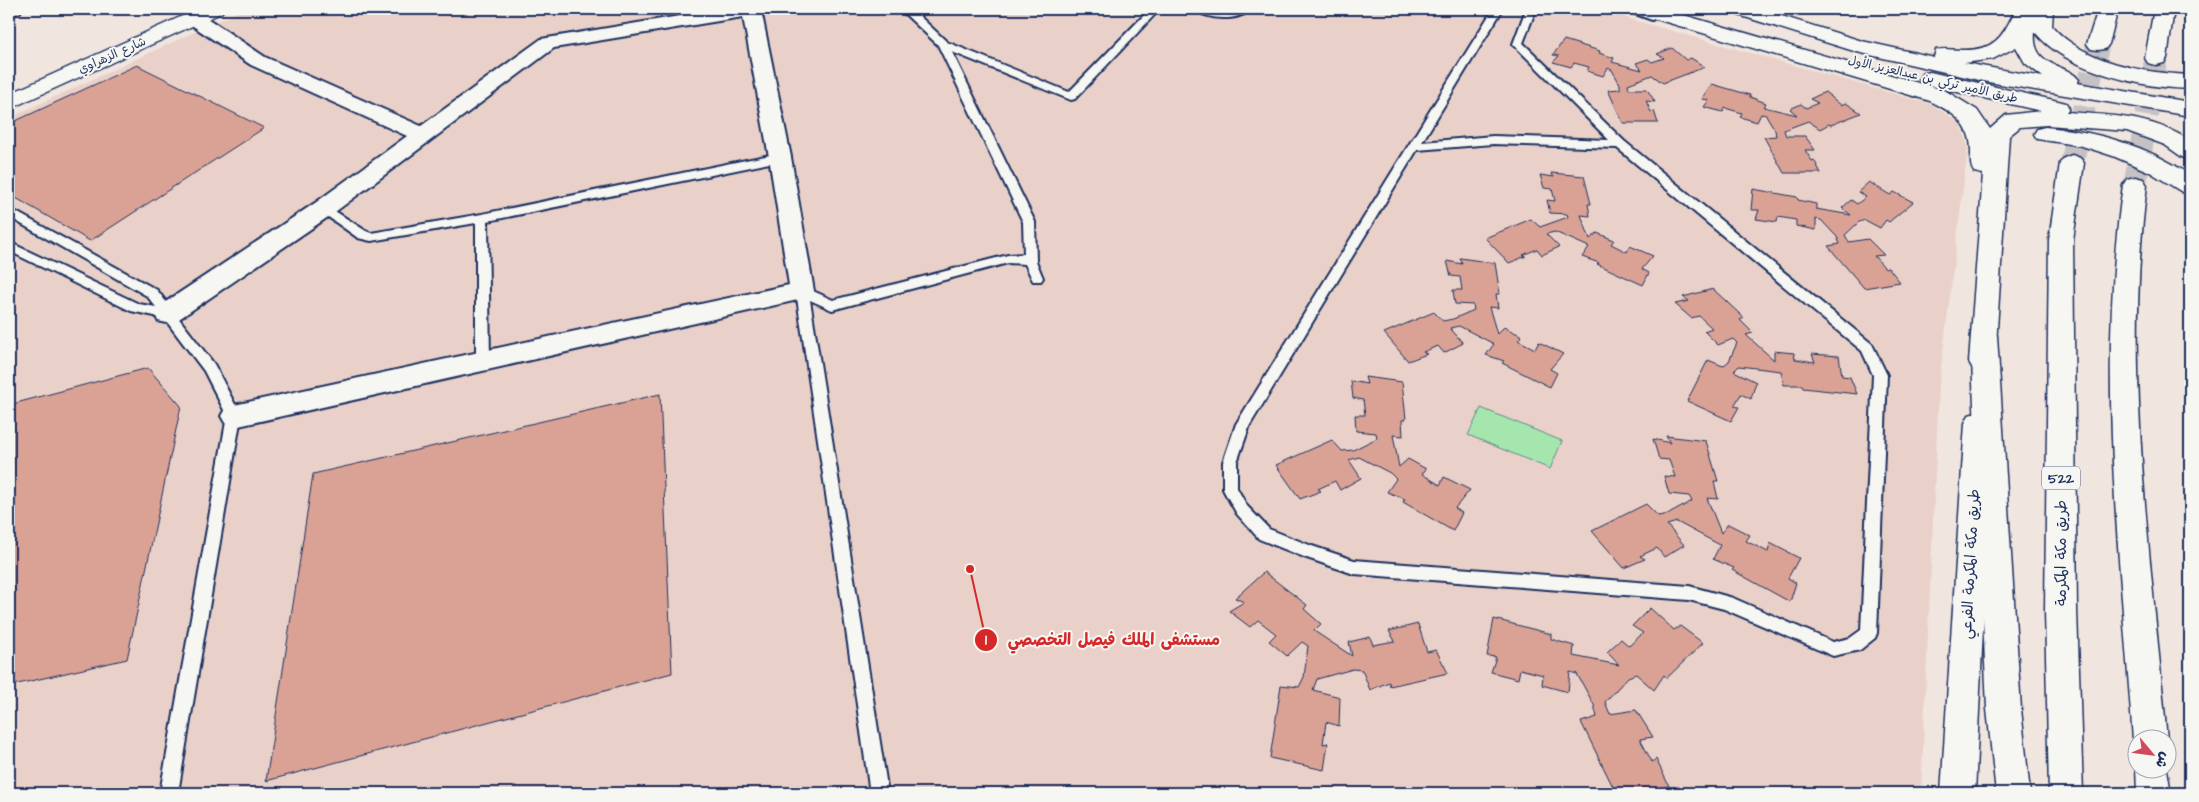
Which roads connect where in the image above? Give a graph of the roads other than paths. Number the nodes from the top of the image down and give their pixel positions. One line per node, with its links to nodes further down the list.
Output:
1 (171, 9): 25 (main road)
2 (214, 9): 20 (main road, شارع الزهراوي)
3 (751, 9): 33 (street); 37 (street)
4 (901, 9): 22 (lane)
5 (1155, 9): 22 (lane)
6 (1200, 9): 7 (lane)
7 (1245, 9)
8 (1498, 9): 35 (lane)
9 (1531, 9): 34 (lane)
10 (1627, 9): 21 (lane)
11 (1643, 9): 21 (main road)
12 (1680, 9): 31 (main road, طريق الأمير تركي بن عبدالعزيز الأول)
13 (1739, 9): 27 (main road, طريق الأمير تركي بن عبدالعزيز الأول)
14 (1766, 9): 15 (main road)
15 (2026, 9)
16 (2032, 9): 27 (main road)
17 (2043, 9): 26 (main road)
18 (2108, 9): 23 (main road)
19 (2164, 9): 24 (main road)
20 (194, 18): 29 (main road, شارع الزهراوي); 33 (street)
21 (1712, 31): 49 (main road)
22 (943, 44): 45 (lane)
23 (2098, 44)
24 (2156, 58)
25 (9, 82)
26 (2190, 82)
27 (2137, 100): 28 (main road); 30 (main road, طريق الأمير تركي بن عبدالعزيز الأول)
28 (2190, 101)
29 (9, 102)
30 (2190, 109)
31 (2130, 124): 32 (main road, طريق الأمير تركي بن عبدالعزيز الأول); 36 (main road); 49 (main road)
32 (2190, 132)
33 (424, 135): 41 (street)
34 (1620, 144): 35 (lane); 35 (lane)
35 (1412, 147)
36 (2190, 152)
37 (780, 158): 43 (lane); 47 (street)
38 (2072, 163): 58 (main road, طريق مكة المكرمة / 522)
39 (2135, 185): 52 (main road)
40 (2190, 186): 49 (main road)
41 (323, 209): 43 (lane); 48 (street)
42 (9, 212): 48 (lane)
43 (482, 218): 50 (lane)
44 (9, 246): 48 (lane)
45 (1030, 262): 46 (lane); 47 (lane)
46 (1037, 278)
47 (802, 291): 50 (street); 55 (lane)
48 (168, 314): 51 (lane)
49 (1984, 336): 56 (main road, طريق مكة المكرمة الفرعي); 57 (main road)
50 (483, 361): 51 (street)
51 (234, 416): 54 (lane)
52 (2149, 730)
53 (2153, 780): 59 (main road)
54 (169, 793)
55 (879, 793)
56 (1958, 793)
57 (2013, 793)
58 (2066, 793)
59 (2154, 793)

